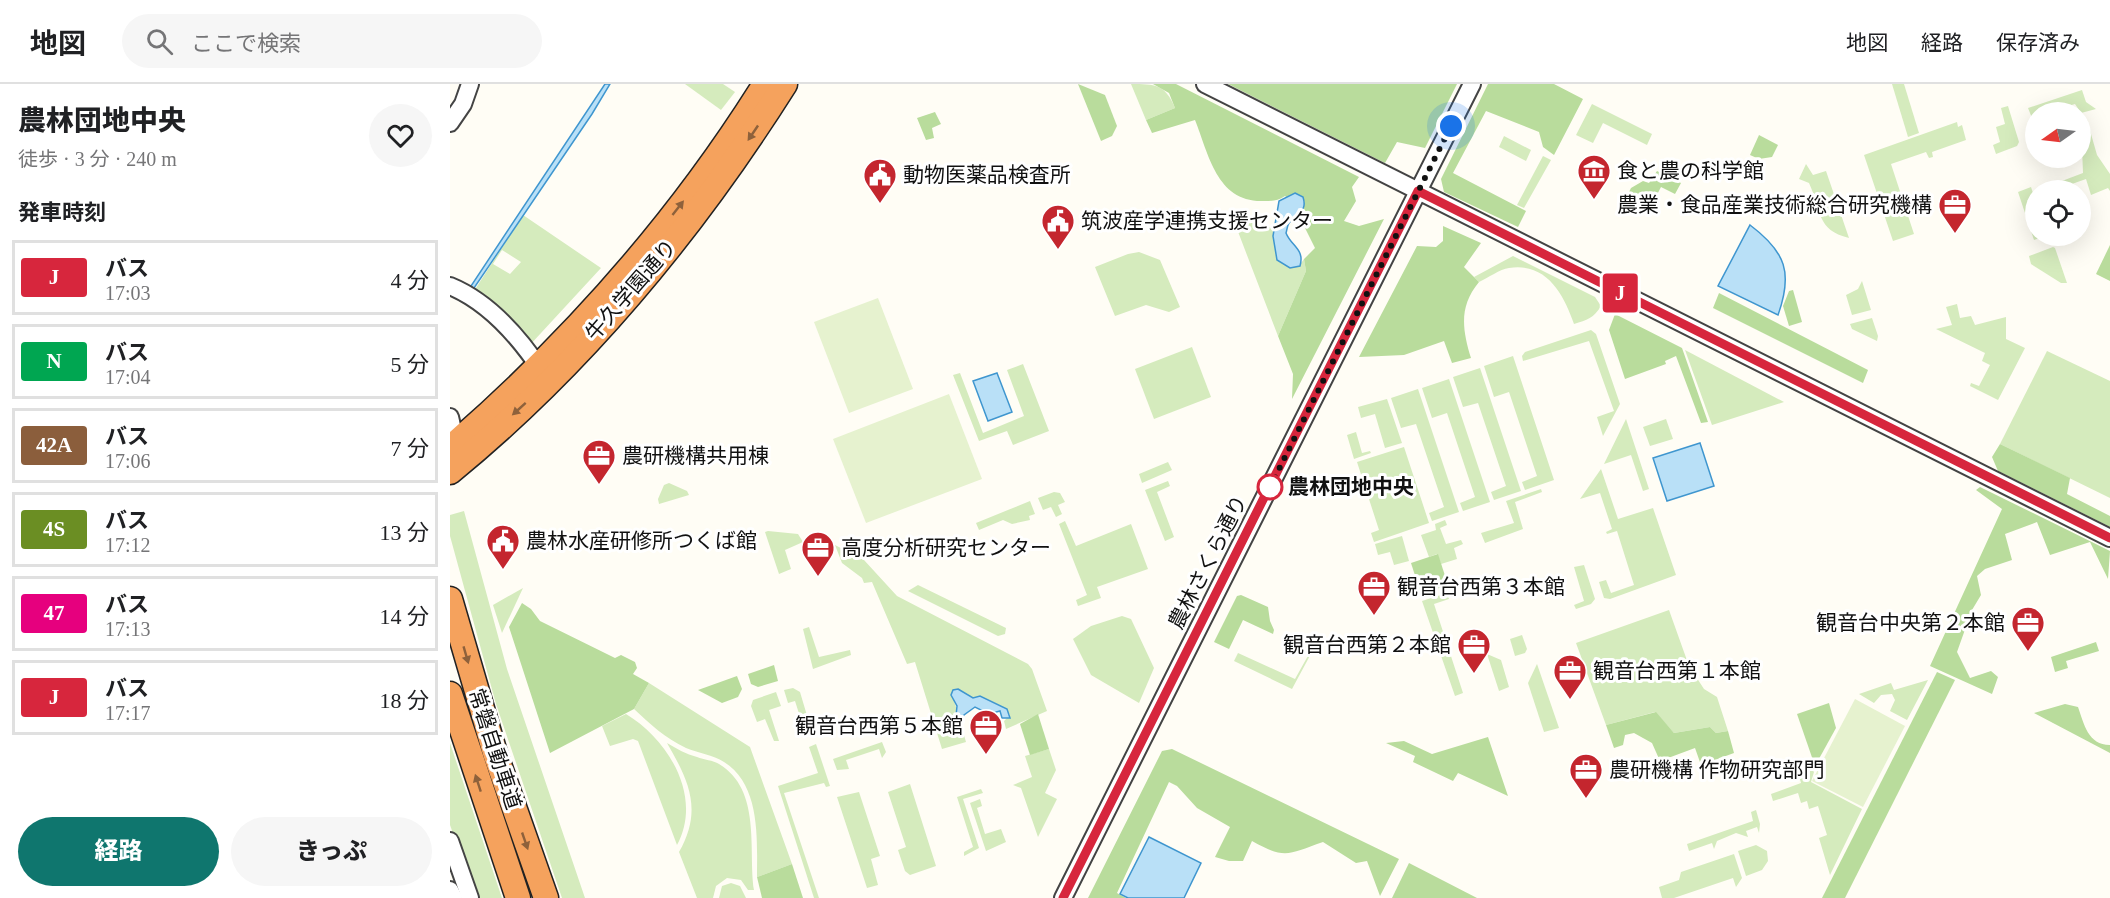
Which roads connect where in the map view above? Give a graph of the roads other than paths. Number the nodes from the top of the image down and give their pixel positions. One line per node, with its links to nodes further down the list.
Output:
1 (470, 84): 6 (street)
2 (765, 84): 9 (highway, 牛久学園通り, one-way to 2)
3 (785, 84): 9 (highway, 牛久学園通り, one-way to 9)
4 (1205, 84): 7 (street)
5 (1472, 84): 7 (street, 農林さくら通り)
6 (450, 123)
7 (1418, 191): 13 (street); 22 (street, 農林さくら通り)
8 (450, 286): 9 (street)
9 (544, 374): 11 (highway, 牛久学園通り); 12 (highway, 牛久学園通り, one-way to 12)
10 (450, 417): 11 (street)
11 (453, 446)
12 (450, 472)
13 (2110, 538)
14 (450, 599): 21 (highway, 常磐自動車道, one-way to 21)
15 (450, 694): 20 (highway, 常磐自動車道, one-way to 15)
16 (450, 841): 19 (street)
17 (450, 890): 18 (street)
18 (454, 898)
19 (470, 898)
20 (518, 898)
21 (546, 898)
22 (1063, 898)

